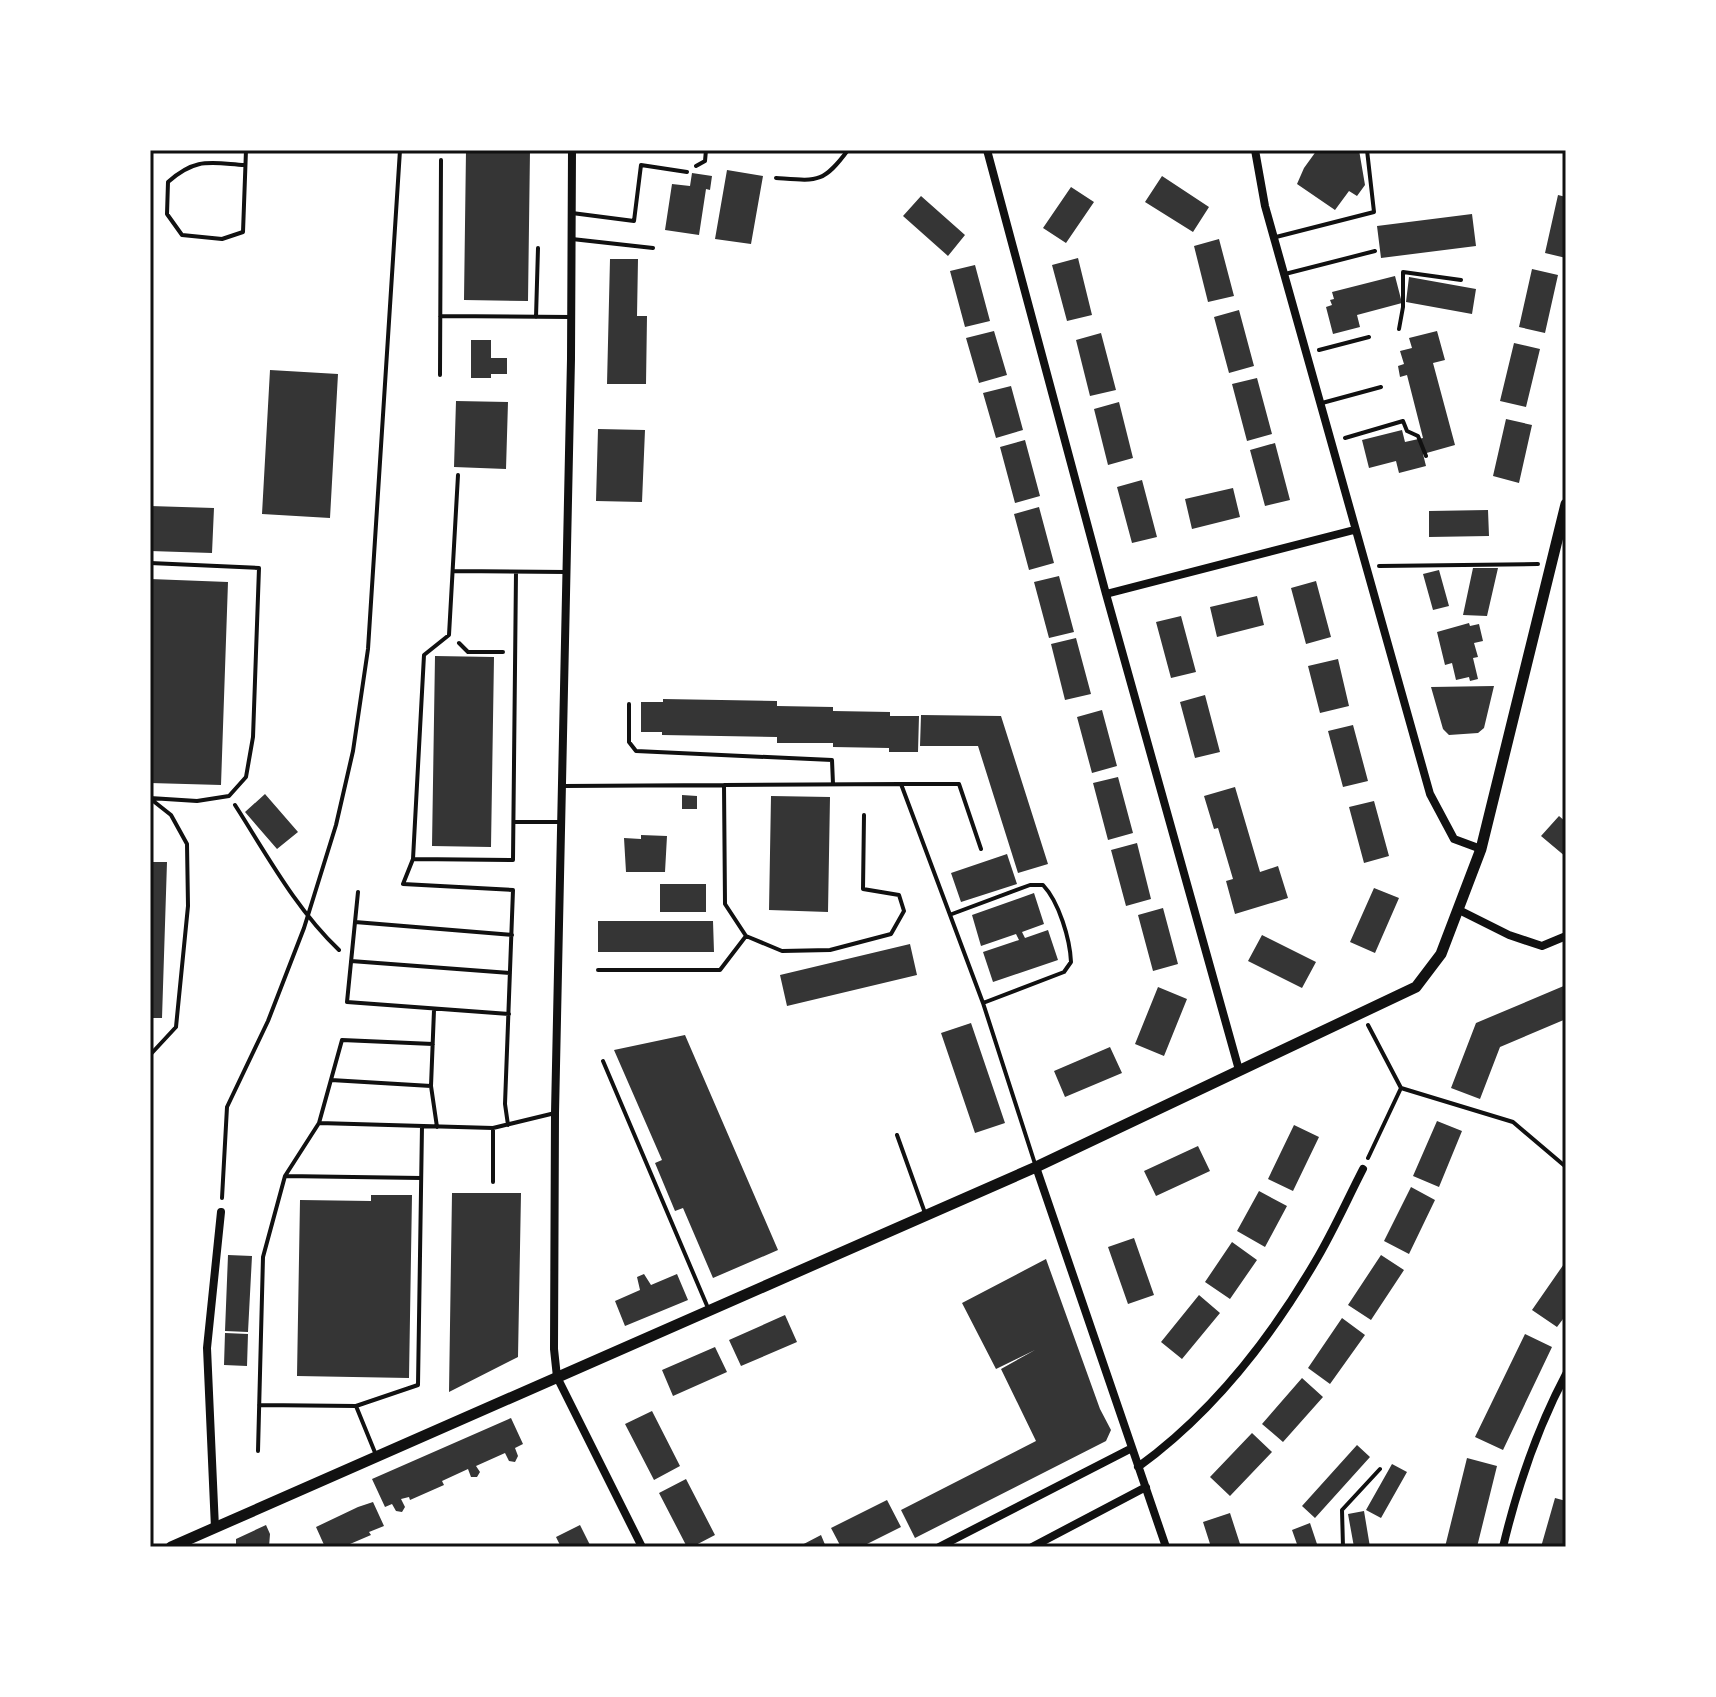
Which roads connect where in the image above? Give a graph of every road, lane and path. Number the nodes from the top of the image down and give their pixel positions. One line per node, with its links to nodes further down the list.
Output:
1 (246, 150): 10 (lane)
2 (400, 150): 91 (path)
3 (572, 150): 13 (street)
4 (706, 150): 11 (path)
5 (848, 150): 12 (lane)
6 (987, 150): 41 (street)
7 (1255, 150): 14 (street)
8 (1367, 150): 14 (lane)
9 (441, 160): 21 (lane)
10 (245, 165): 10 (lane)
11 (687, 172): 13 (lane)
12 (776, 178)
13 (572, 213): 15 (street)
14 (1274, 237): 19 (street)
15 (572, 239): 17 (lane); 23 (street)
16 (538, 248): 22 (lane)
17 (653, 248)
18 (1375, 251): 19 (lane)
19 (1284, 275): 26 (street)
20 (1461, 280): 24 (path)
21 (440, 316): 22 (lane); 27 (lane)
22 (536, 317): 23 (lane)
23 (571, 317): 40 (street)
24 (1399, 329)
25 (1369, 337): 26 (path)
26 (1305, 353): 29 (street)
27 (440, 375)
28 (1381, 387): 29 (lane)
29 (1320, 404): 30 (street)
30 (1330, 443): 31 (path); 34 (street)
31 (1426, 456)
32 (458, 475): 38 (lane)
33 (1566, 504): 36 (street)
34 (1354, 530): 37 (street); 41 (street)
35 (150, 563): 49 (lane)
36 (1551, 563): 37 (path); 55 (street)
37 (1364, 566): 55 (street)
38 (453, 571): 39 (lane); 42 (lane)
39 (516, 572): 40 (lane); 43 (lane)
40 (566, 572): 48 (street)
41 (1106, 594): 74 (street)
42 (449, 635): 43 (path); 56 (lane)
43 (517, 652): 52 (lane)
44 (629, 704): 45 (lane)
45 (833, 784): 46 (lane); 47 (lane)
46 (901, 784): 54 (lane); 59 (lane)
47 (724, 785): 48 (lane); 62 (lane)
48 (561, 786): 53 (street)
49 (229, 796): 50 (lane); 64 (path)
50 (150, 798): 72 (lane)
51 (864, 815): 62 (lane)
52 (514, 822): 53 (lane); 56 (lane)
53 (561, 822): 78 (street)
54 (981, 849)
55 (1481, 849): 58 (street)
56 (413, 859): 61 (lane)
57 (358, 892): 60 (lane)
58 (1459, 910): 63 (street); 70 (street)
59 (952, 914): 67 (lane); 67 (lane)
60 (355, 922): 61 (lane); 64 (lane)
61 (512, 935): 66 (lane)
62 (746, 936): 65 (lane)
63 (1566, 936)
64 (351, 961): 66 (lane); 68 (lane)
65 (598, 970)
66 (510, 973): 69 (lane)
67 (983, 1003): 85 (lane)
68 (434, 1009): 69 (lane); 71 (lane)
69 (509, 1014): 80 (lane)
70 (1362, 1014): 74 (street); 77 (path)
71 (433, 1044): 75 (lane); 76 (lane)
72 (150, 1055)
73 (603, 1061): 93 (lane)
74 (1239, 1070): 85 (street)
75 (331, 1080): 76 (lane); 79 (lane)
76 (431, 1086): 82 (lane)
77 (1401, 1088): 86 (path); 87 (path)
78 (555, 1113): 80 (lane); 95 (street)
79 (319, 1123): 81 (lane); 88 (lane)
80 (508, 1125): 83 (lane)
81 (422, 1126): 82 (lane); 89 (lane)
82 (437, 1127): 83 (lane)
83 (493, 1128): 90 (lane)
84 (897, 1135): 92 (lane)
85 (1036, 1167): 92 (street); 98 (street)
86 (1566, 1167)
87 (1363, 1169): 101 (street)
88 (285, 1176): 89 (lane); 96 (lane)
89 (421, 1178): 97 (lane)
90 (493, 1182)
91 (221, 1212): 104 (street)
92 (926, 1215): 93 (street)
93 (709, 1310): 95 (street)
94 (1566, 1374): 112 (street)
95 (557, 1377): 100 (street); 107 (street)
96 (259, 1405): 97 (lane); 99 (lane)
97 (356, 1406): 100 (lane)
98 (1132, 1448): 101 (street); 108 (street)
99 (258, 1451)
100 (377, 1458): 104 (street)
101 (1138, 1467): 103 (street)
102 (1380, 1469): 111 (lane)
103 (1146, 1487): 109 (street); 110 (street)
104 (215, 1528): 105 (street)
105 (190, 1543): 106 (street)
106 (171, 1547)
107 (642, 1547)
108 (939, 1547)
109 (1032, 1547)
110 (1166, 1547)
111 (1343, 1547)
112 (1503, 1547)

